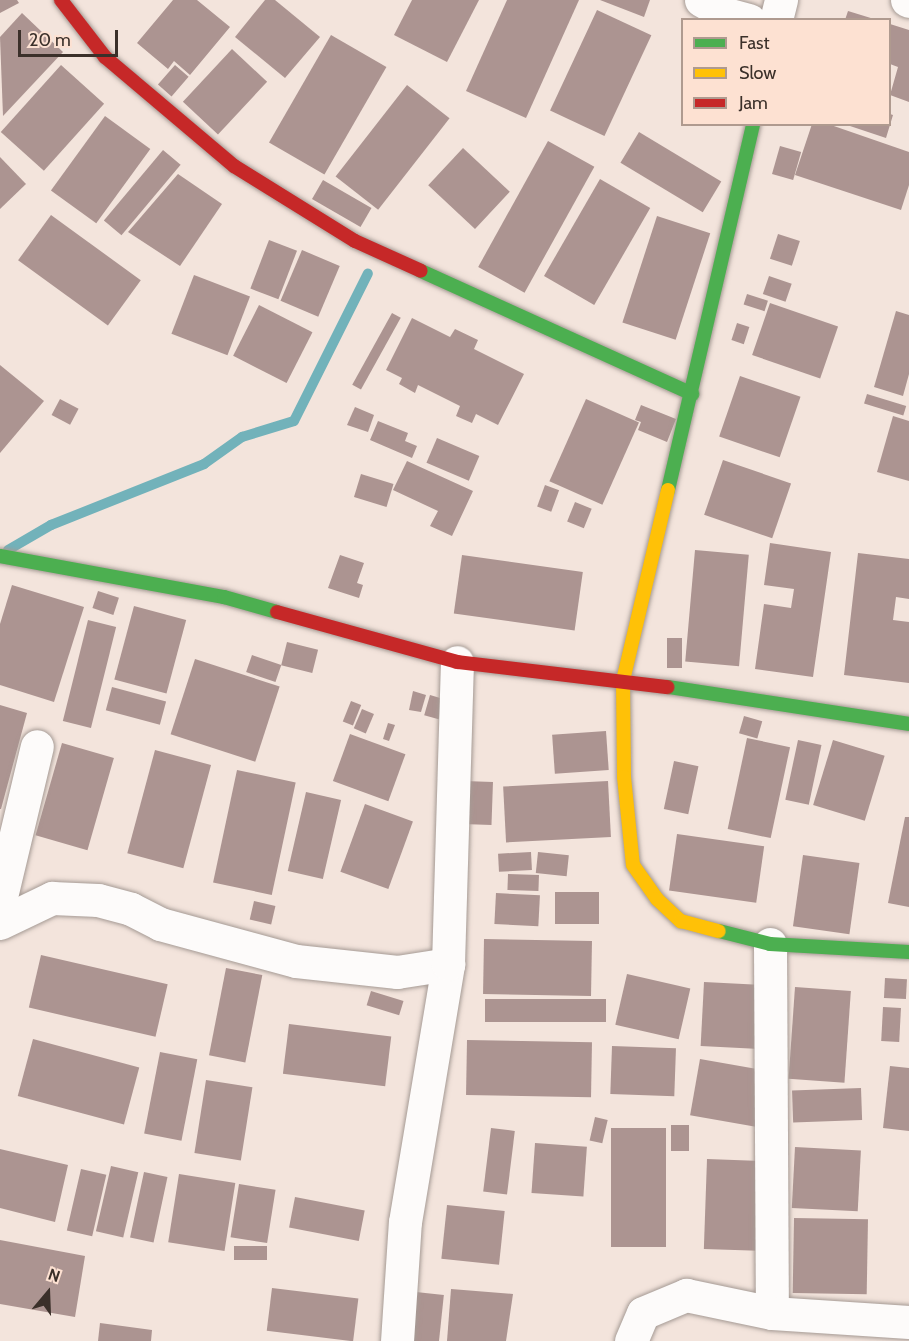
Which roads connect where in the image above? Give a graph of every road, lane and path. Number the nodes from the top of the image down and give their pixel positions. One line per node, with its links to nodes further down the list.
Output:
1 (61, 0): 7 (street)
2 (701, 0): 4 (street)
3 (781, 0): 5 (street)
4 (741, 18)
5 (776, 18)
6 (753, 126): 7 (street)
7 (692, 394): 10 (street)
8 (0, 556): 9 (street)
9 (458, 662): 10 (street); 17 (street)
10 (622, 680): 11 (street); 15 (street)
11 (909, 724)
12 (37, 746): 13 (street)
13 (0, 901)
14 (0, 923): 17 (street)
15 (770, 944): 16 (street); 18 (street)
16 (909, 952)
17 (448, 964): 20 (street)
18 (772, 1313): 19 (street); 21 (street)
19 (909, 1322)
20 (398, 1341)
21 (631, 1341)

